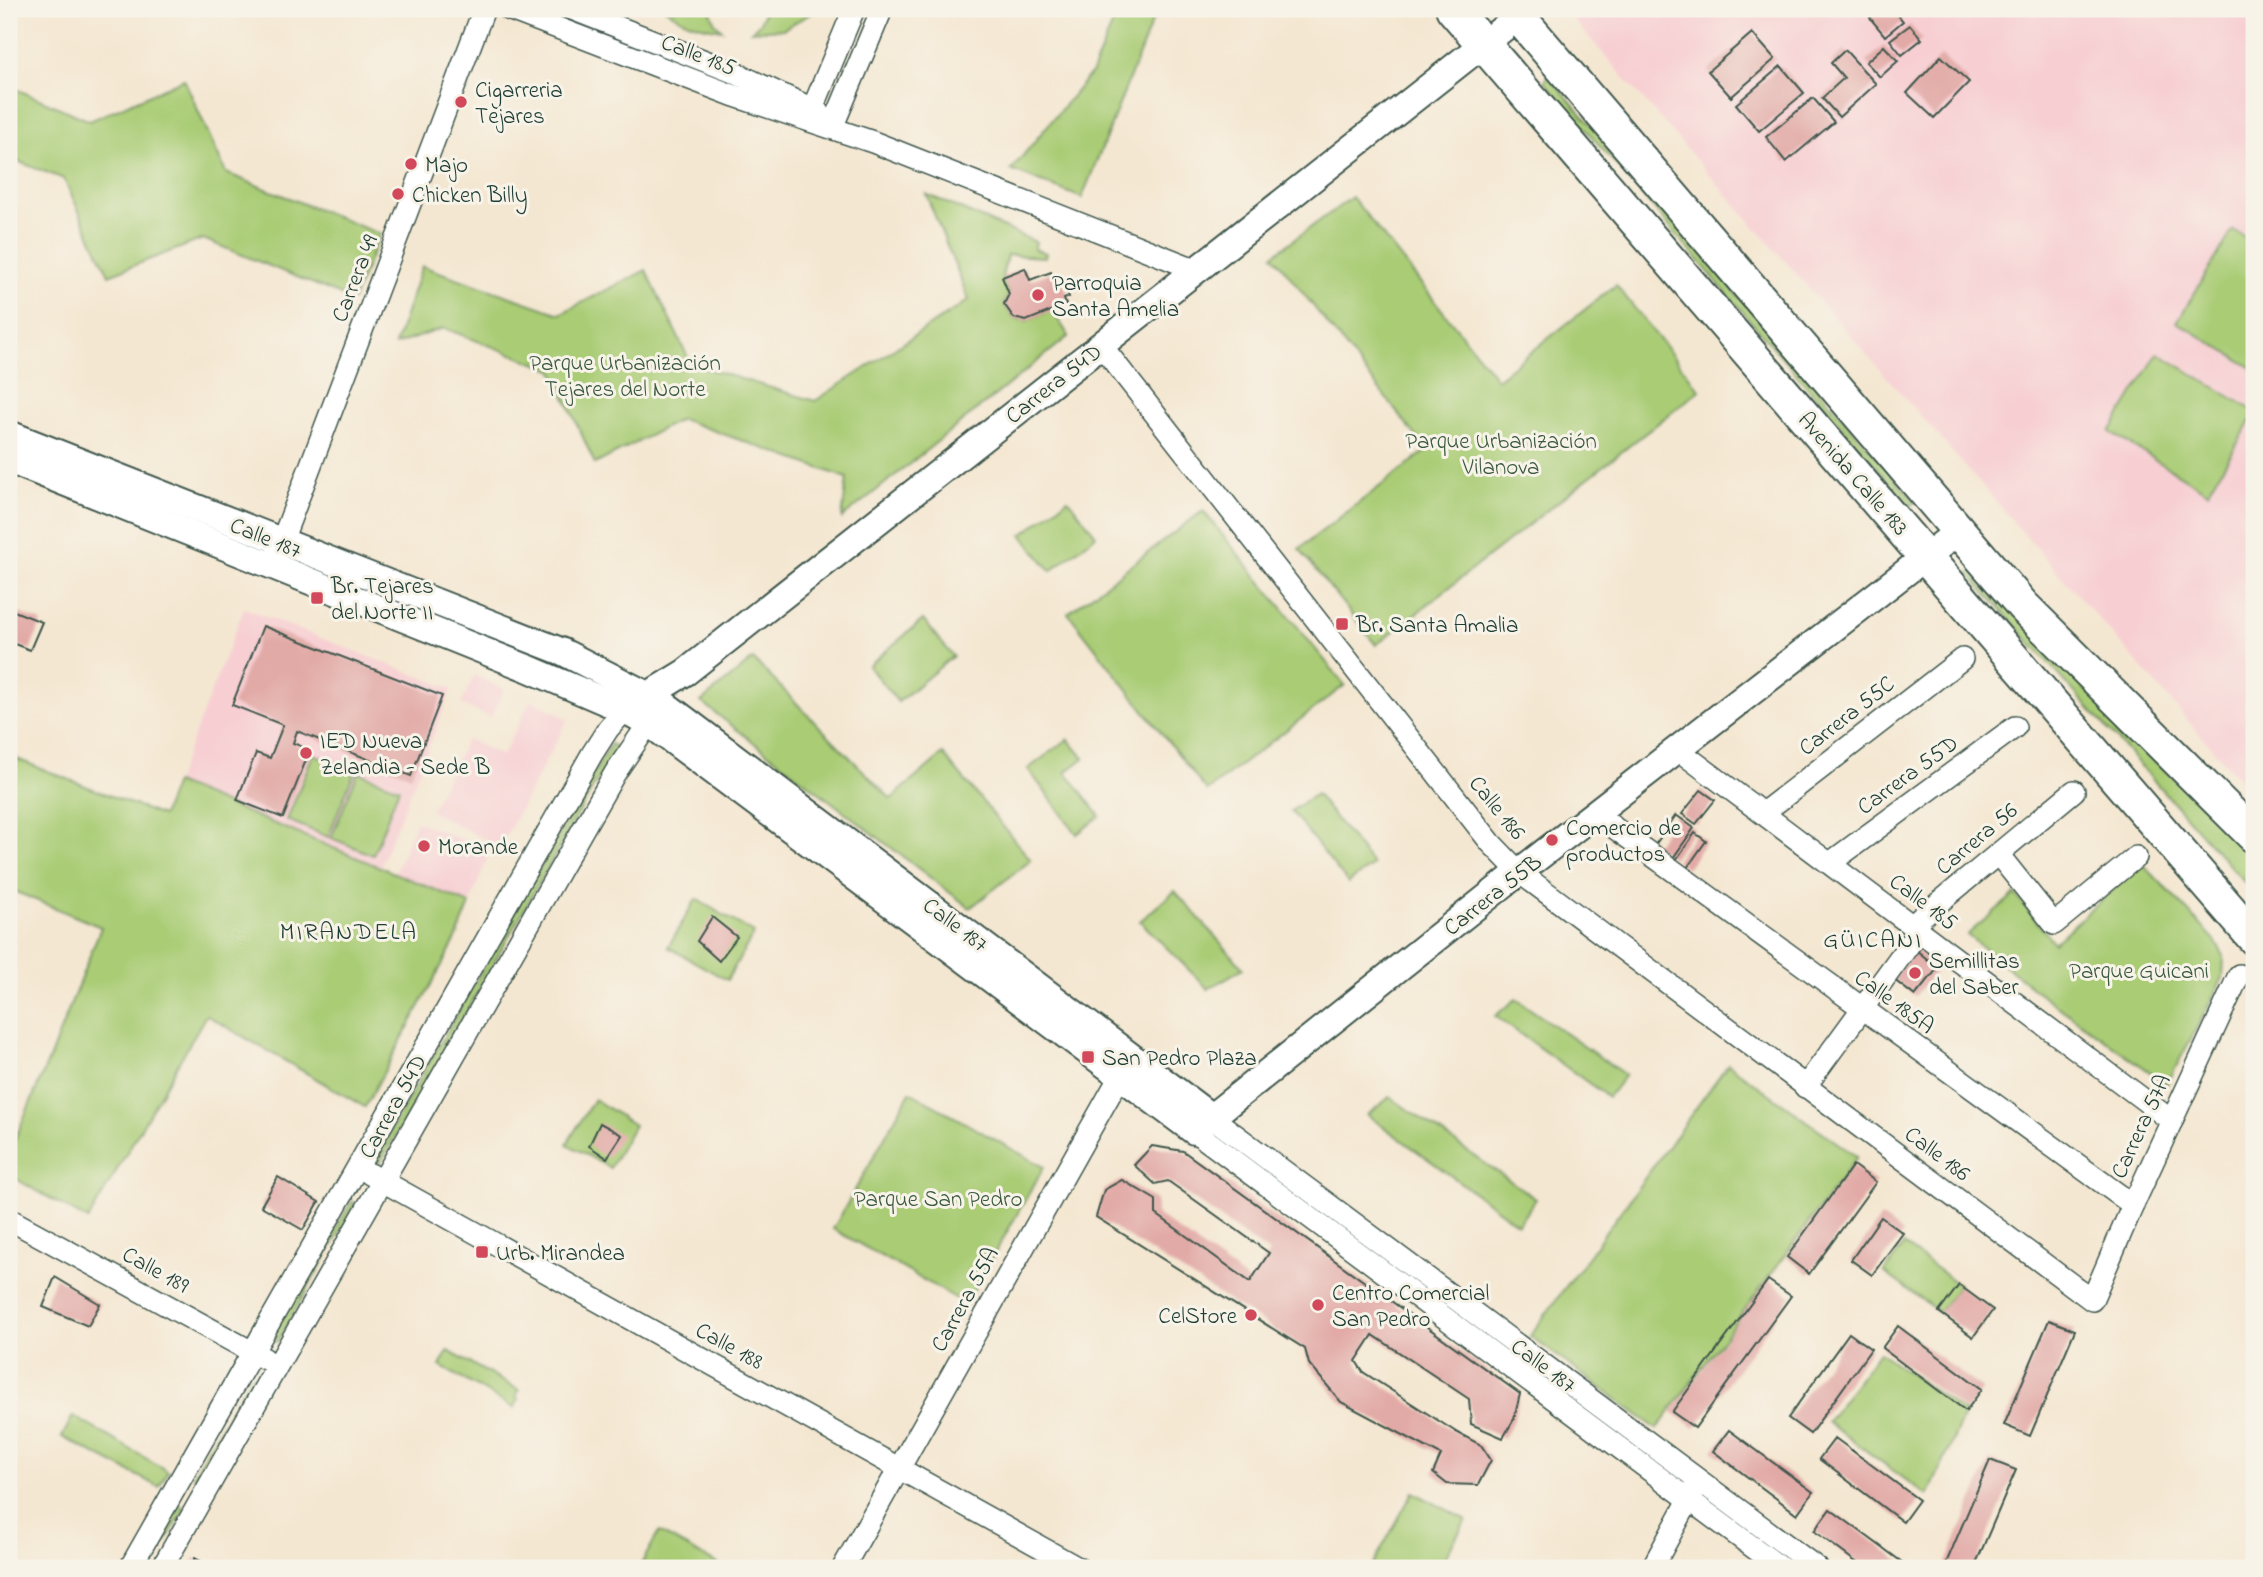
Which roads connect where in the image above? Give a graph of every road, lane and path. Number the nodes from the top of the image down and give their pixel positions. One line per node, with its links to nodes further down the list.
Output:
1 (484, 9): 15 (street, Carrera 49)
2 (508, 9): 9 (street, Calle 185)
3 (572, 9): 9 (street, Calle 185)
4 (854, 9): 9 (street)
5 (882, 9): 10 (street)
6 (1453, 9): 8 (main road, Avenida Calle 183)
7 (1516, 12): 8 (street, Carrera 54D); 14 (main road, Avenida Calle 183)
8 (1484, 44): 11 (street, Carrera 54D); 16 (main road, Avenida Calle 183)
9 (810, 114): 10 (street, Calle 185)
10 (834, 125): 11 (street, Calle 185)
11 (1197, 270): 12 (street, Carrera 54D)
12 (1101, 345): 18 (street, Carrera 54D); 30 (street, Calle 186)
13 (11, 447): 15 (street, Calle 187)
14 (1959, 531): 16 (street, Carrera 55B); 26 (main road, Avenida Calle 183)
15 (277, 554): 18 (street, Calle 187); 19 (street, Calle 187)
16 (1926, 556): 21 (street, Carrera 55B); 25 (main road, Avenida Calle 183)
17 (1962, 659): 24 (street, Carrera 55C)
18 (653, 707): 19 (street, Calle 187); 36 (street, Calle 187); 41 (street, Carrera 54D)
19 (625, 710): 40 (street, Carrera 54D)
20 (2015, 727): 29 (street, Carrera 55D)
21 (1677, 749): 23 (street, Carrera 55B); 24 (street, Calle 185)
22 (2074, 791): 27 (street, Carrera 56)
23 (1594, 813): 30 (street, Carrera 55B); 35 (street, Calle 185A)
24 (1763, 813): 29 (street, Calle 185)
25 (2164, 833): 31 (main road); 33 (main road, Avenida Calle 183)
26 (2254, 835)
27 (1998, 854): 28 (street); 32 (street, Carrera 56)
28 (2136, 857)
29 (1830, 863): 32 (street, Calle 185)
30 (1518, 873): 37 (street, Calle 186); 39 (street, Carrera 55B)
31 (2254, 911)
32 (1915, 928): 35 (street, Carrera 56); 38 (street, Calle 185)
33 (2254, 938)
34 (2239, 975): 38 (street, Carrera 57A)
35 (1861, 1009): 37 (street, Carrera 56); 42 (street, Calle 185A)
36 (1126, 1066): 39 (street, Calle 187); 47 (street, Carrera 55A)
37 (1805, 1087): 44 (street, Calle 186)
38 (2172, 1121): 42 (street, Carrera 57A)
39 (1202, 1124): 48 (street, Calle 187); 50 (street, Calle 187)
40 (358, 1167): 41 (street, Calle 188); 45 (street, Carrera 54D)
41 (383, 1181): 46 (street, Carrera 54D); 47 (street, Calle 188)
42 (2133, 1205): 44 (street, Carrera 57A)
43 (9, 1219): 45 (street, Calle 189)
44 (2092, 1300)
45 (253, 1352): 46 (street, Calle 189); 49 (street, Carrera 54D)
46 (277, 1366): 51 (street, Carrera 54D)
47 (899, 1469): 54 (street, Carrera 55A); 55 (street, Calle 188)
48 (1700, 1481): 50 (street); 58 (street, Calle 187)
49 (176, 1488): 51 (street); 52 (street, Carrera 54D)
50 (1689, 1500): 56 (street); 57 (street, Calle 187)
51 (200, 1502): 53 (street, Carrera 54D)
52 (130, 1568)
53 (162, 1568)
54 (843, 1568)
55 (1077, 1568)
56 (1652, 1568)
57 (1781, 1568)
58 (1817, 1568)

